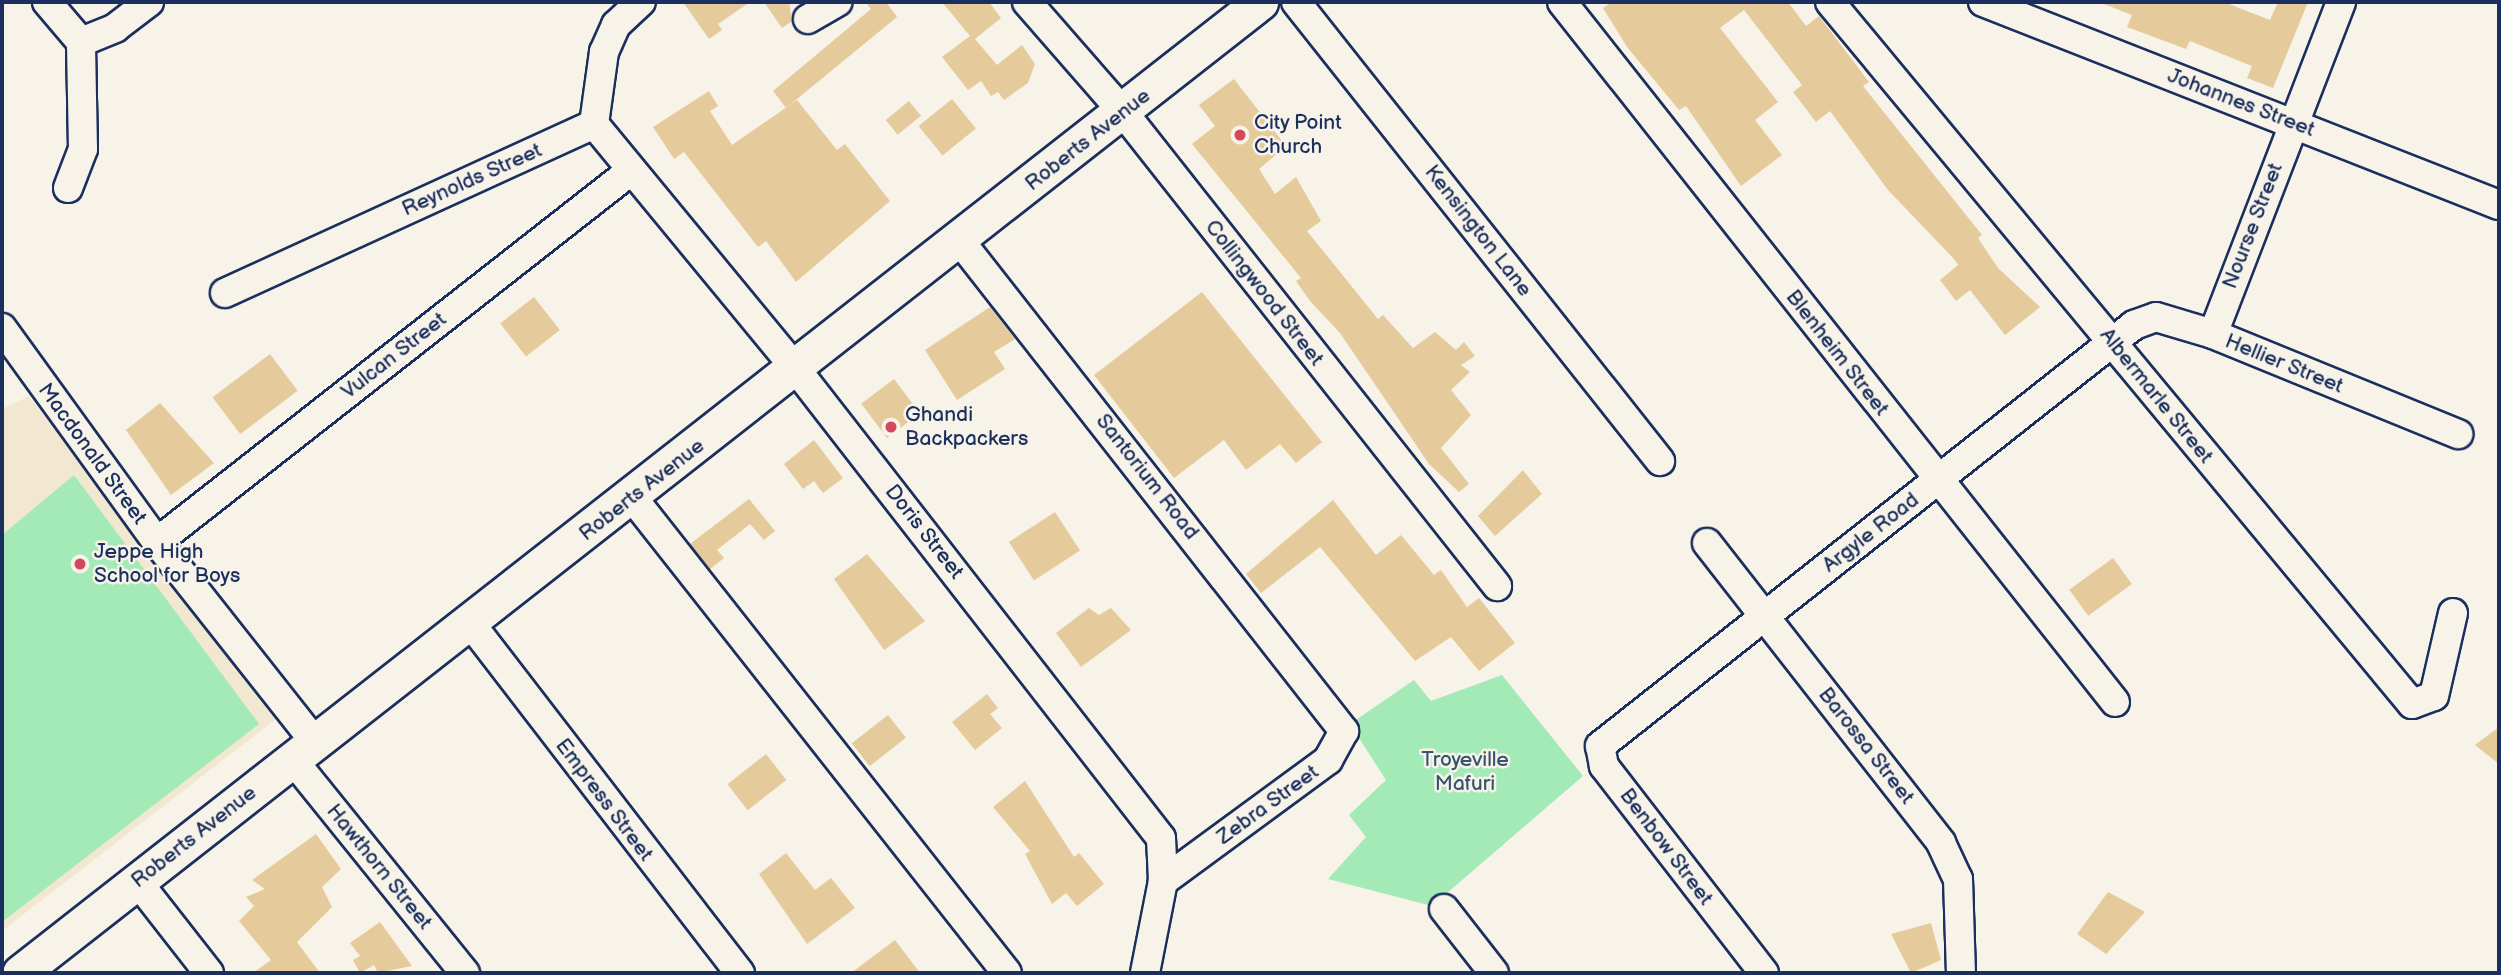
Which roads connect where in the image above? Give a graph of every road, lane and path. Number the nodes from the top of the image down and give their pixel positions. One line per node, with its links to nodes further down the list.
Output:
1 (47, 2): 13 (street)
2 (149, 2): 13 (street)
3 (641, 2): 16 (street)
4 (838, 2): 12 (street)
5 (1027, 2): 14 (street, Collingwood Street)
6 (1260, 2): 14 (main road, Roberts Avenue)
7 (1296, 2): 27 (street, Kensington Lane)
8 (1562, 2): 28 (street, Blenheim Street)
9 (1830, 2): 24 (street, Albermarle Street)
10 (1983, 2): 15 (street, Johannes Street)
11 (2342, 2): 15 (street, Nourse Street)
12 (808, 19)
13 (76, 40): 18 (street)
14 (1123, 112): 20 (main road, Roberts Avenue); 32 (street, Collingwood Street)
15 (2292, 123): 19 (street, Johannes Street); 23 (street, Nourse Street)
16 (594, 124): 17 (street, Doris Street); 21 (street, Reynolds Street)
17 (632, 170): 25 (street, Doris Street); 30 (street, Vulcan Street)
18 (68, 188)
19 (2499, 205)
20 (960, 241): 25 (main road, Roberts Avenue); 37 (street, Santorium Road)
21 (225, 293)
22 (2, 328): 30 (street, Macdonald Street)
23 (2213, 334): 24 (street, Hellier Street); 26 (street, Hellier Street)
24 (2113, 343): 28 (street, Argyle Road); 33 (street, Albermarle Street)
25 (796, 369): 29 (main road, Roberts Avenue); 41 (street, Doris Street)
26 (2458, 434)
27 (1660, 461)
28 (1938, 480): 34 (street, Argyle Road); 36 (street, Blenheim Street)
29 (632, 497): 35 (main road, Roberts Avenue); 47 (street)
30 (157, 542): 39 (street, Macdonald Street)
31 (1707, 542): 34 (street, Barossa Street)
32 (1497, 586)
33 (2453, 613)
34 (1765, 617): 38 (street, Argyle Road); 51 (street, Barossa Street)
35 (471, 624): 39 (main road, Roberts Avenue); 46 (street, Empress Street)
36 (2115, 702)
37 (1334, 713): 41 (street, Zebra Street)
38 (1628, 723): 50 (street, Benbow Street)
39 (304, 751): 40 (main road, Roberts Avenue); 45 (street, Hawthorn Street)
40 (137, 881): 43 (main road, Roberts Avenue); 44 (street)
41 (1163, 881): 48 (street, Doris Street)
42 (1444, 909): 49 (street)
43 (20, 973)
44 (209, 973)
45 (464, 973)
46 (740, 973)
47 (1007, 973)
48 (1146, 973)
49 (1494, 973)
50 (1764, 973)
51 (1961, 973)

